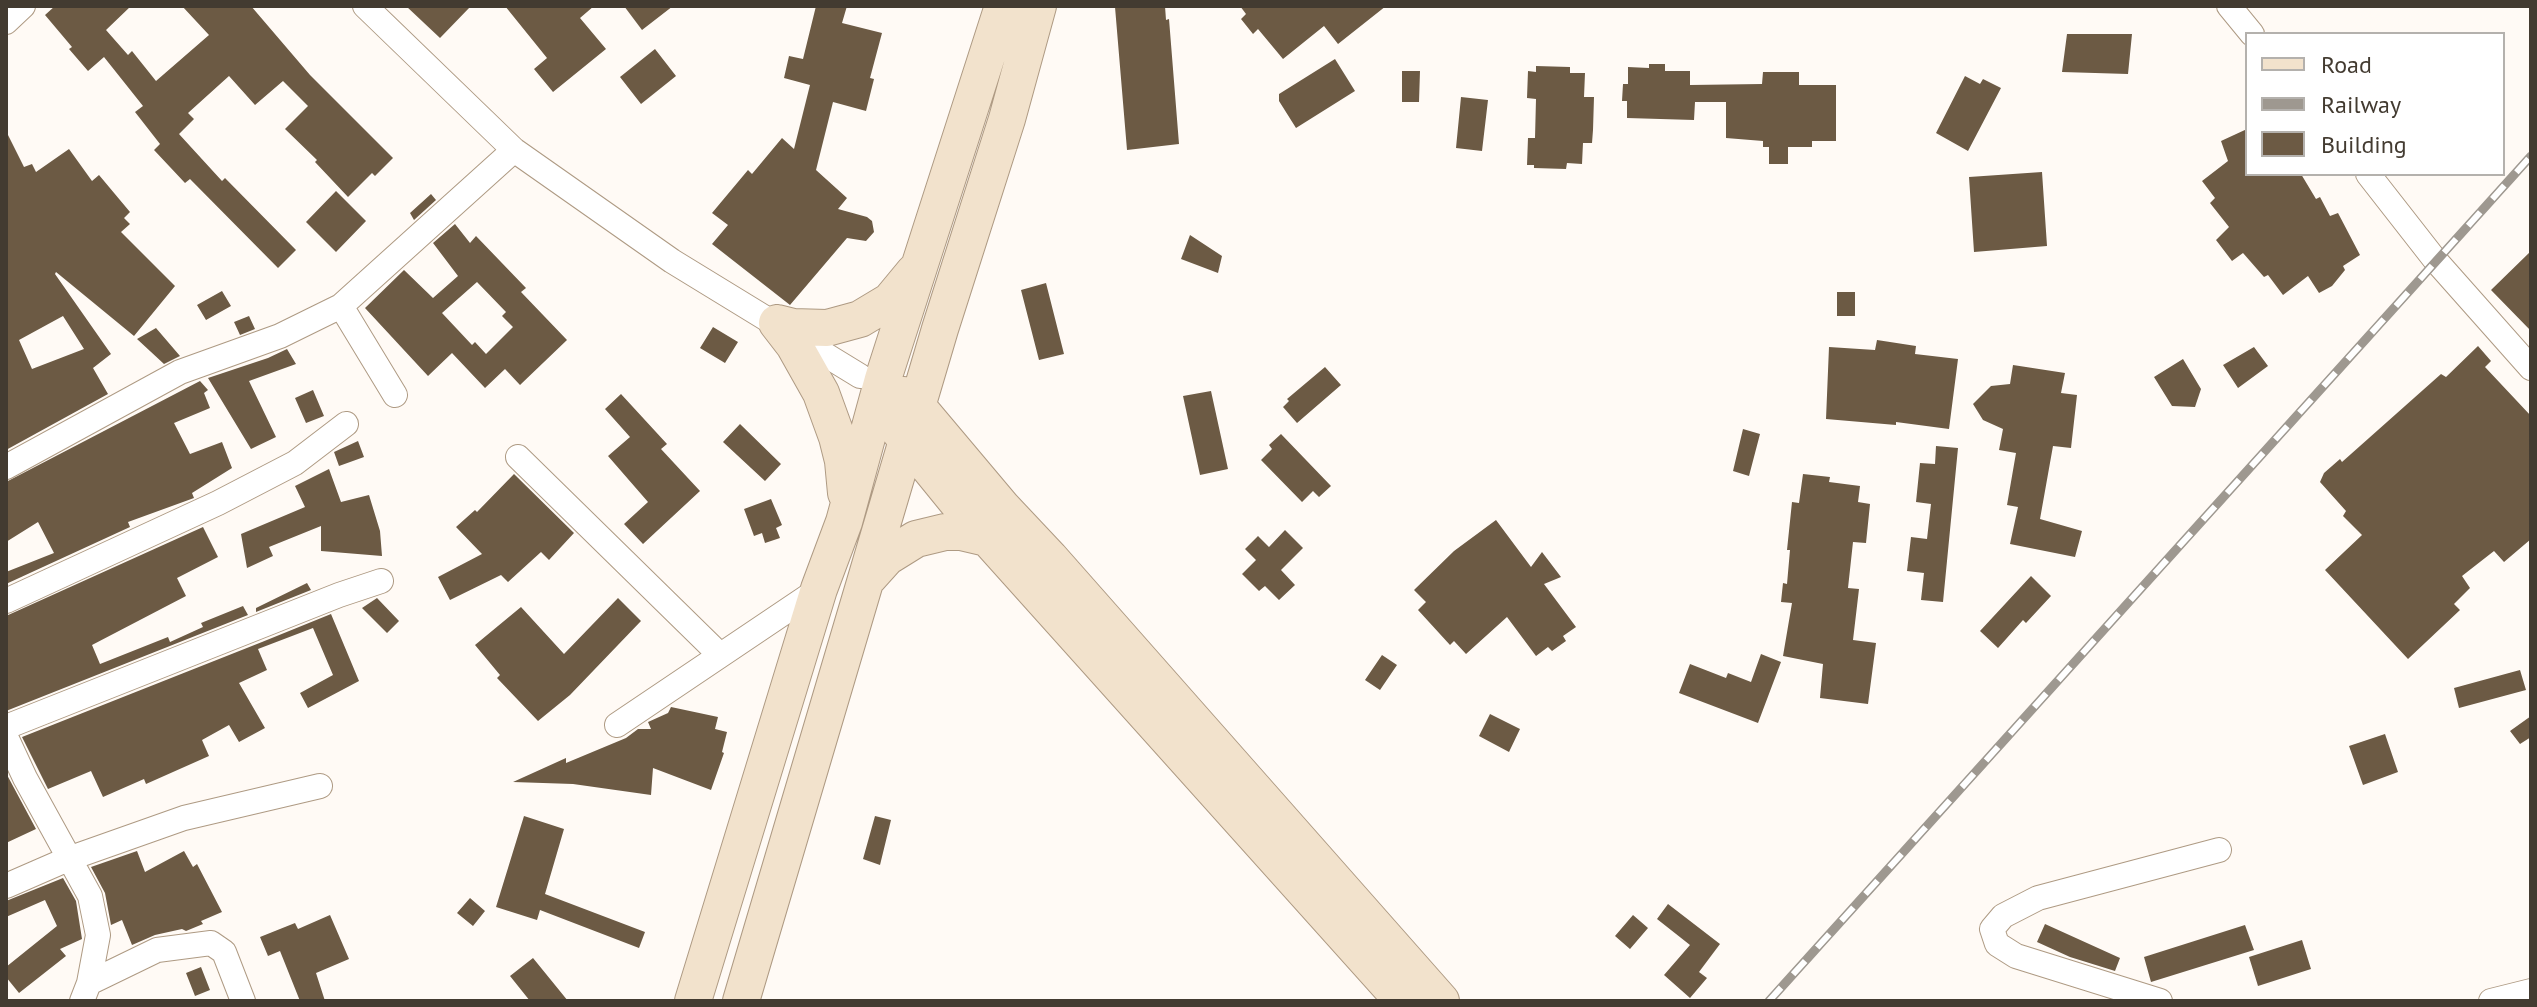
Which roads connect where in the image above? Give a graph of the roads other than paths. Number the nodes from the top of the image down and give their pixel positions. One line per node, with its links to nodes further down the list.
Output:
1 (23, 6): 6 (street)
2 (365, 6): 8 (street)
3 (1003, 6): 10 (main road)
4 (1038, 6): 16 (main road)
5 (2229, 6): 7 (street)
6 (6, 22)
7 (2250, 32)
8 (514, 150): 11 (street); 12 (street)
9 (2370, 176): 13 (street)
10 (923, 256): 12 (main road); 14 (main road)
11 (332, 310): 15 (street); 20 (street)
12 (777, 323): 14 (street); 21 (main road)
13 (2531, 368)
14 (874, 386): 16 (main road); 18 (main road); 21 (main road)
15 (395, 395)
16 (917, 406): 18 (main road); 41 (main road)
17 (346, 424): 26 (street)
18 (907, 441): 22 (main road); 24 (main road)
19 (518, 457): 27 (street)
20 (6, 467)
21 (844, 522): 25 (main road)
22 (991, 539): 24 (main road); 40 (main road)
23 (381, 581): 29 (street)
24 (866, 583): 39 (main road)
25 (819, 589): 27 (street); 38 (main road)
26 (6, 601)
27 (720, 655): 28 (street)
28 (617, 725)
29 (6, 727)
30 (6, 737): 33 (street)
31 (320, 786): 33 (street)
32 (2219, 850): 42 (street)
33 (68, 859): 34 (street); 36 (street)
34 (6, 886)
35 (2531, 991): 43 (street)
36 (85, 992): 37 (street)
37 (243, 1001)
38 (693, 1001)
39 (741, 1001)
40 (1403, 1001)
41 (1441, 1001)
42 (2160, 1001)
43 (2491, 1001)

